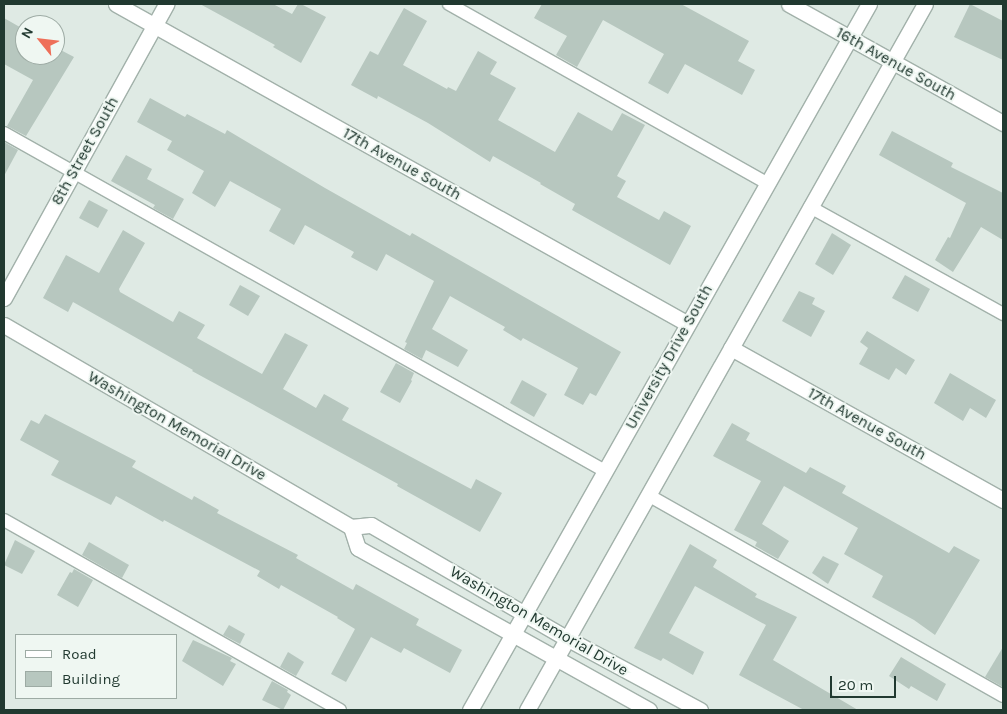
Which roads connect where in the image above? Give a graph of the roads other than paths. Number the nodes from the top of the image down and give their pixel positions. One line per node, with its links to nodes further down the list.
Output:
1 (116, 4): 7 (street, 17th Avenue South)
2 (166, 4): 7 (street, 8th Street South)
3 (449, 4): 13 (lane)
4 (789, 4): 8 (street, 16th Avenue South)
5 (869, 4): 8 (street, University Drive South)
6 (925, 4): 9 (street)
7 (154, 25): 12 (street, 8th Street South); 17 (street, 17th Avenue South)
8 (850, 38): 9 (street, 16th Avenue South); 13 (street, University Drive South)
9 (892, 62): 10 (street, 16th Avenue South); 14 (street)
10 (1003, 124)
11 (4, 133): 12 (lane)
12 (73, 172): 15 (street, 8th Street South); 20 (lane)
13 (767, 183): 17 (street, University Drive South)
14 (810, 207): 16 (lane); 19 (street)
15 (4, 298)
16 (1003, 314)
17 (688, 324): 20 (street, University Drive South)
18 (4, 325): 24 (street, Washington Memorial Drive)
19 (731, 348): 21 (street); 22 (street, 17th Avenue South)
20 (605, 472): 25 (street, University Drive South)
21 (648, 495): 27 (street); 29 (lane)
22 (1003, 500)
23 (4, 520): 30 (lane)
24 (351, 527): 25 (street, Washington Memorial Drive); 26 (street, Washington Memorial Drive)
25 (524, 612): 26 (street, University Drive South); 27 (street, Washington Memorial Drive)
26 (513, 635): 28 (street, Washington Memorial Drive); 31 (street, University Drive South)
27 (568, 638): 28 (street); 34 (street, Washington Memorial Drive)
28 (556, 660): 32 (street); 33 (street, Washington Memorial Drive)
29 (1003, 696)
30 (340, 710)
31 (470, 710)
32 (527, 710)
33 (649, 710)
34 (700, 710)

